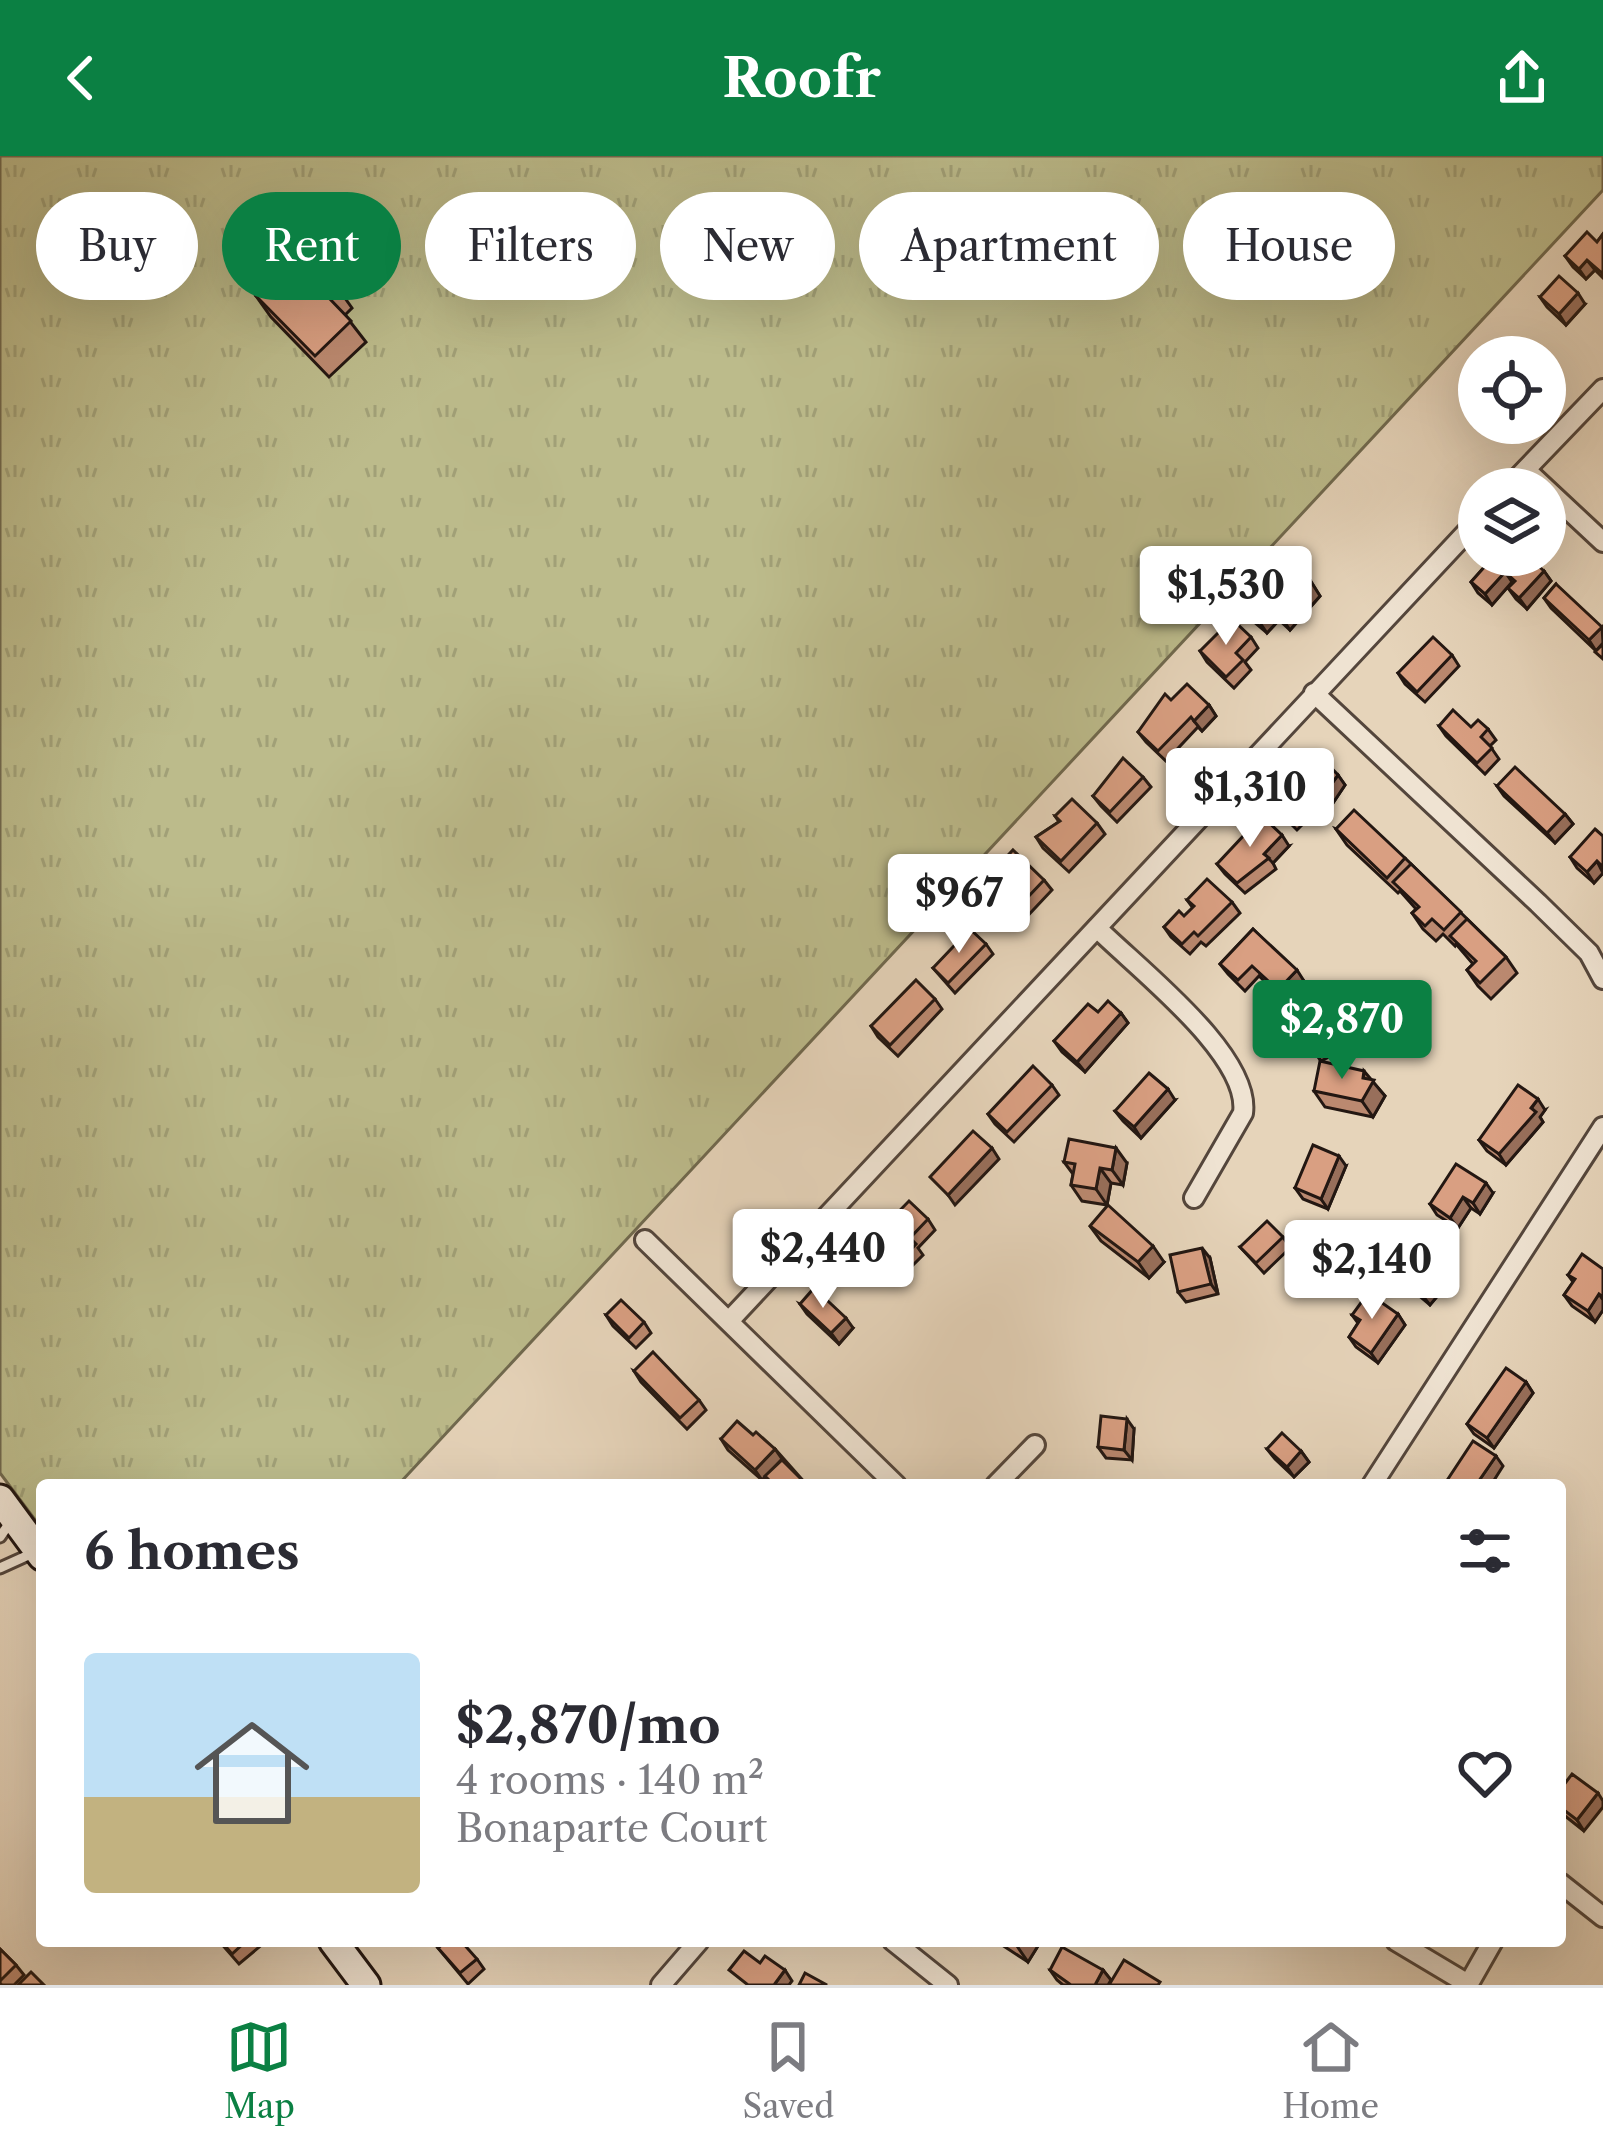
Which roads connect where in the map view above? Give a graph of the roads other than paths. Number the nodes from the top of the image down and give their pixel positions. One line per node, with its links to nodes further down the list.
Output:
1 (1603, 389): 2 (street)
2 (1528, 468)
3 (1566, 507): 5 (street)
4 (1458, 541): 6 (street)
5 (1603, 542)
6 (1314, 693): 7 (street); 8 (street)
7 (1097, 928): 10 (street); 12 (street)
8 (1603, 980)
9 (1603, 1127): 16 (street)
10 (1194, 1198)
11 (645, 1240): 12 (street)
12 (729, 1321): 14 (street)
13 (1035, 1445): 15 (street)
14 (890, 1479)
15 (1002, 1479)
16 (1376, 1479)
17 (4, 1517): 18 (street)
18 (36, 1549)
19 (36, 1554): 20 (lane)
20 (0, 1568)
21 (1566, 1888): 22 (street)
22 (1603, 1916)
23 (337, 1947): 28 (street)
24 (694, 1947): 29 (street)
25 (900, 1947): 30 (street)
26 (1407, 1947): 31 (street)
27 (1490, 1947): 31 (street)
28 (366, 1985)
29 (662, 1985)
30 (948, 1985)
31 (1468, 1985)

